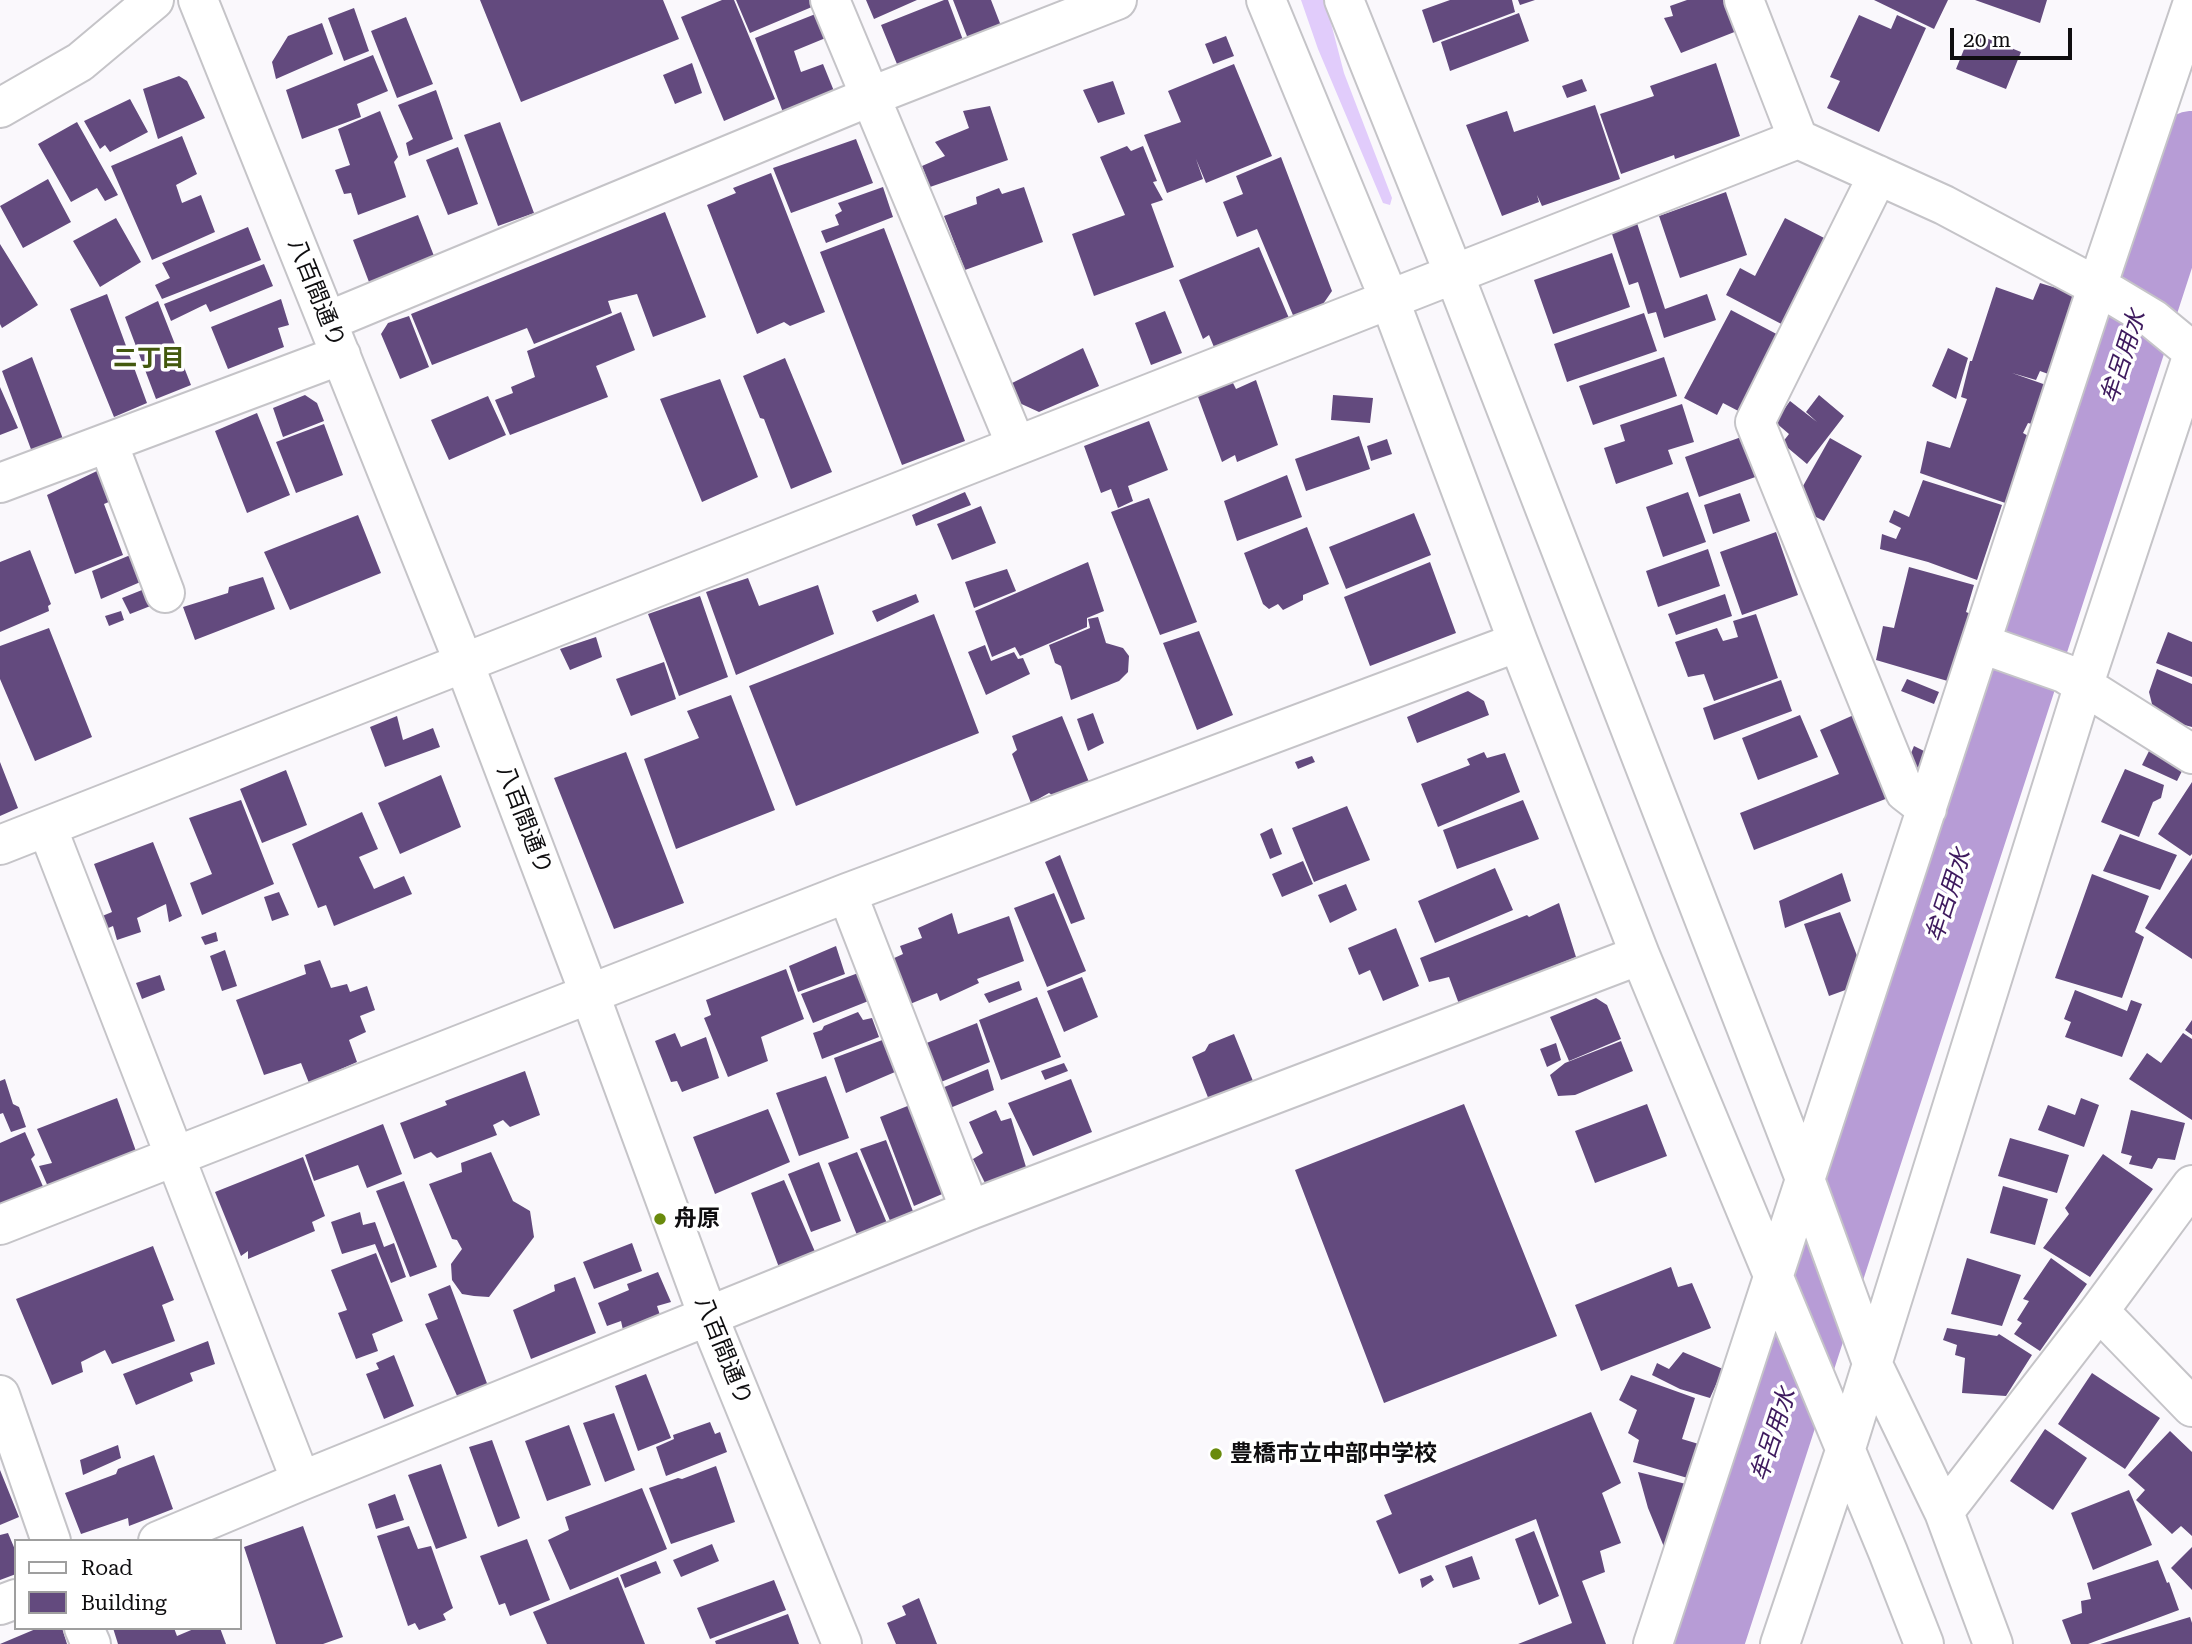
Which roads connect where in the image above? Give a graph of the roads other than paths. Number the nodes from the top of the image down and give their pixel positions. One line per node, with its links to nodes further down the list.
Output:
1 (154, 0): 10 (street)
2 (198, 0): 16 (street, 八百間通り)
3 (830, 0): 9 (street)
4 (1117, 0): 9 (street)
5 (1266, 0): 15 (street)
6 (1344, 0): 13 (street)
7 (1744, 0): 11 (street)
8 (2192, 5): 14 (street)
9 (869, 97): 16 (street); 20 (street)
10 (0, 108)
11 (1798, 139): 12 (street); 13 (street)
12 (1878, 175): 14 (street); 28 (street)
13 (1454, 274): 15 (street); 35 (street)
14 (2105, 291): 17 (street); 24 (street)
15 (1390, 300): 20 (street); 23 (street)
16 (334, 338): 19 (street); 25 (street, 八百間通り)
17 (2192, 351)
18 (2192, 357): 26 (street)
19 (108, 443): 21 (street); 22 (street)
20 (1016, 445): 25 (street)
21 (0, 484)
22 (165, 593)
23 (1518, 642): 31 (street); 32 (street)
24 (1993, 648): 26 (street); 28 (street)
25 (464, 663): 29 (street); 33 (street, 八百間通り)
26 (2072, 678): 27 (street); 42 (street)
27 (2192, 754)
28 (1927, 809): 35 (street)
29 (47, 827): 30 (street); 34 (street)
30 (0, 845)
31 (847, 893): 33 (street); 37 (street)
32 (1640, 955): 37 (street); 39 (street)
33 (590, 995): 34 (street); 41 (street, 八百間通り)
34 (176, 1156): 38 (street); 46 (street)
35 (1805, 1179): 39 (street); 42 (street)
36 (2192, 1185): 40 (street)
37 (970, 1210): 41 (street)
38 (0, 1225)
39 (1773, 1278): 45 (street); 51 (street)
40 (2099, 1311): 44 (street); 47 (street)
41 (708, 1316): 46 (street); 50 (street, 八百間通り)
42 (1872, 1363): 45 (street); 47 (street)
43 (0, 1395): 48 (street)
44 (2192, 1407)
45 (1845, 1451): 52 (street); 53 (street)
46 (301, 1481): 49 (street)
47 (1944, 1512): 54 (street)
48 (50, 1539)
49 (163, 1539)
50 (842, 1644)
51 (1653, 1644)
52 (1780, 1644)
53 (1924, 1644)
54 (1993, 1644)

